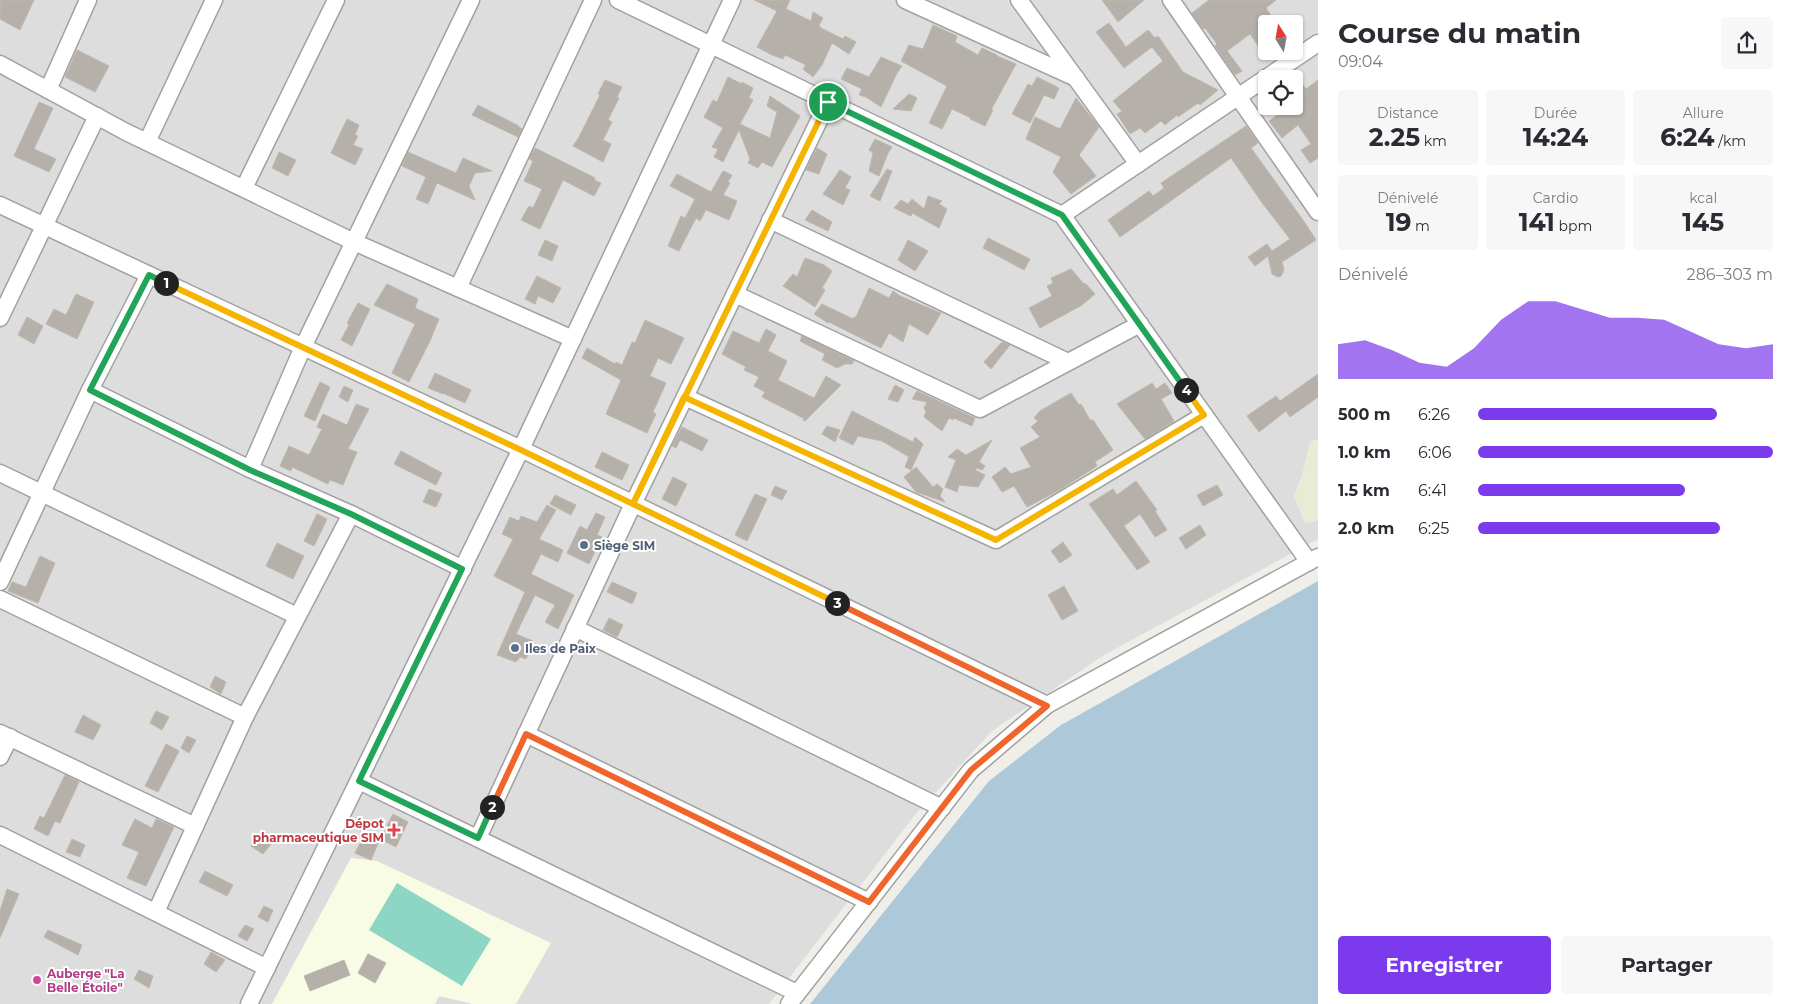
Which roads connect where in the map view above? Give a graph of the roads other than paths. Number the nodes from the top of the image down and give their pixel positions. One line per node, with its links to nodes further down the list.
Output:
1 (88, 0): 15 (street)
2 (214, 0): 19 (street)
3 (336, 0): 21 (street)
4 (471, 0): 27 (street)
5 (593, 0): 29 (street)
6 (618, 0): 12 (street)
7 (732, 0): 12 (street)
8 (905, 0): 14 (street)
9 (1019, 0): 14 (street)
10 (1171, 0): 16 (street)
11 (1318, 43): 16 (street)
12 (711, 45): 17 (street); 33 (street)
13 (0, 64): 15 (street)
14 (1077, 78): 20 (street)
15 (48, 90): 18 (street)
16 (1238, 97): 20 (street); 23 (street)
17 (828, 102): 24 (street); 25 (street)
18 (97, 116): 19 (street); 26 (street)
19 (147, 142): 21 (street)
20 (1138, 164): 24 (street)
21 (244, 188): 27 (street)
22 (0, 205): 26 (street)
23 (1318, 212)
24 (1062, 215): 32 (street)
25 (770, 220): 30 (street); 35 (street)
26 (44, 226): 28 (street); 31 (street)
27 (354, 242): 29 (street); 34 (street)
28 (149, 275): 34 (street); 36 (street)
29 (458, 288): 33 (street)
30 (734, 294): 35 (street); 37 (street)
31 (0, 318)
32 (1140, 324): 35 (street); 38 (street)
33 (573, 339): 39 (street)
34 (303, 347): 39 (street); 40 (street)
35 (1068, 362)
36 (90, 390): 40 (street); 42 (street)
37 (684, 397): 38 (street); 43 (street)
38 (1204, 415): 45 (street)
39 (521, 450): 43 (street); 46 (street)
40 (250, 470): 44 (street)
41 (0, 473): 42 (street)
42 (40, 493): 47 (street); 49 (street)
43 (633, 504): 50 (street); 51 (street)
44 (351, 514): 46 (street); 49 (street)
45 (1314, 560): 51 (street)
46 (462, 569): 56 (street)
47 (0, 582)
48 (0, 599): 52 (street)
49 (297, 616): 52 (street)
50 (575, 628): 53 (street); 57 (street)
51 (1047, 706): 57 (street)
52 (244, 717): 58 (street)
53 (526, 734): 60 (street); 61 (street)
54 (5, 735): 55 (street); 58 (street)
55 (0, 757)
56 (359, 781): 60 (street); 63 (street)
57 (942, 808): 61 (street)
58 (195, 826): 62 (street)
59 (0, 835): 62 (street)
60 (478, 838): 64 (street)
61 (869, 902): 64 (street)
62 (156, 912): 63 (street)
63 (267, 968): 65 (street)
64 (793, 998)
65 (249, 1004)

